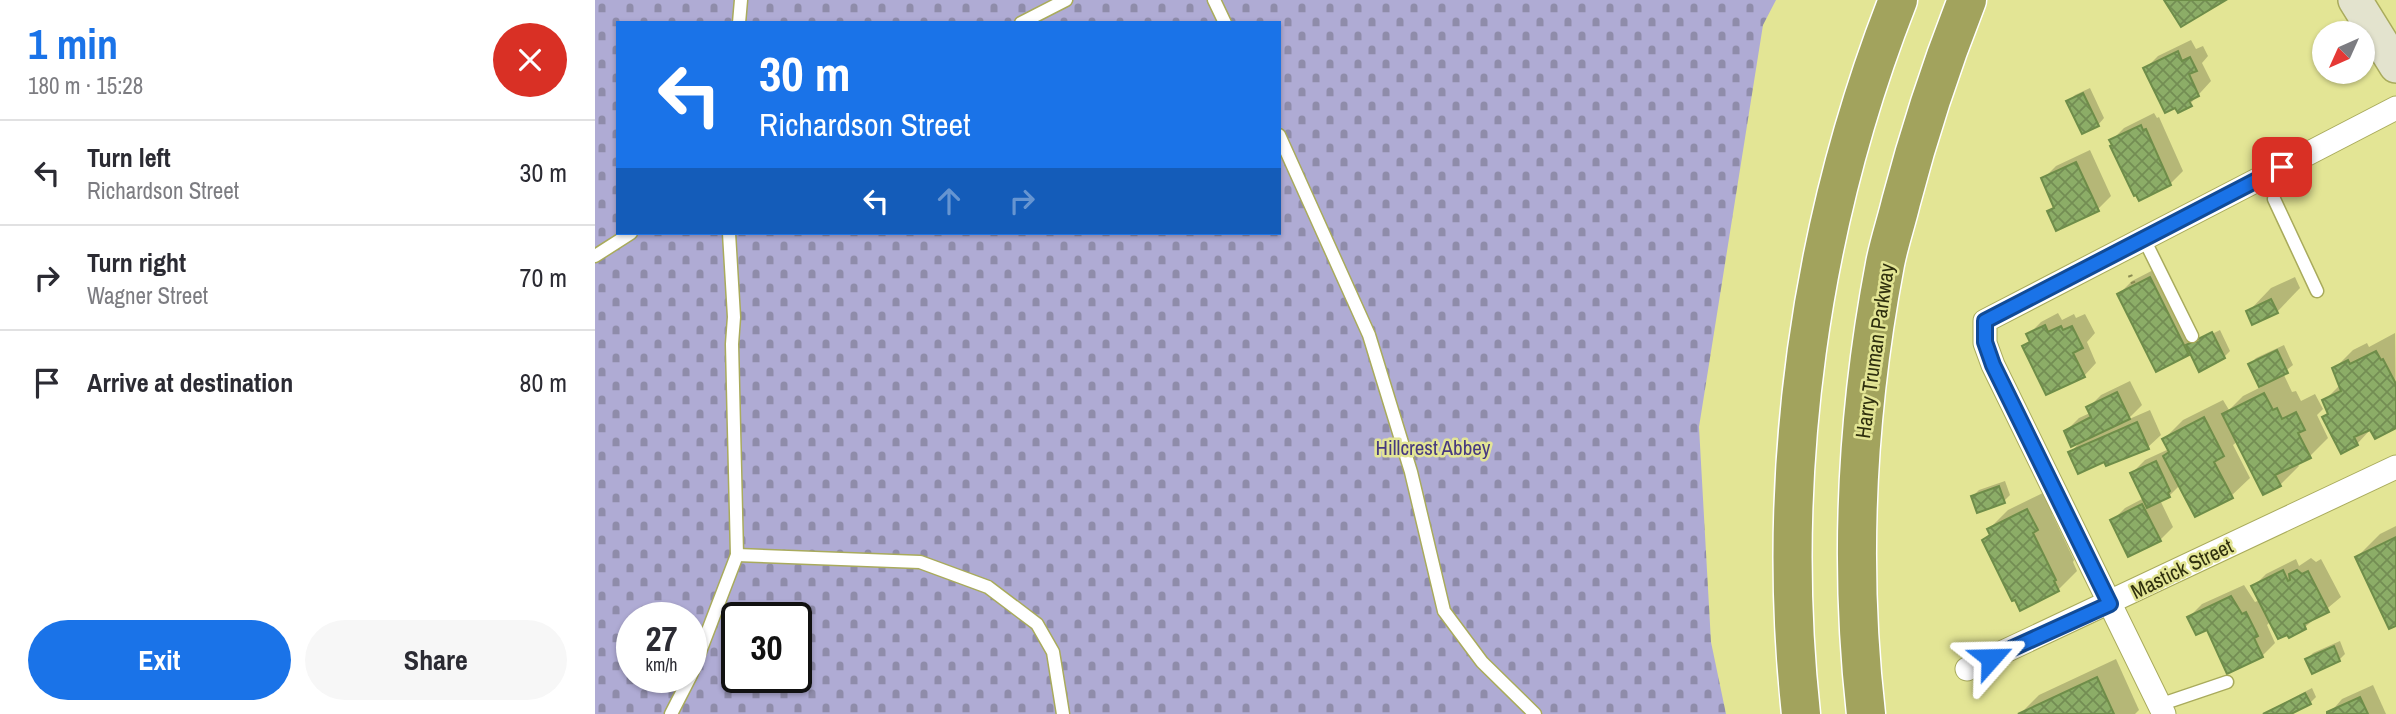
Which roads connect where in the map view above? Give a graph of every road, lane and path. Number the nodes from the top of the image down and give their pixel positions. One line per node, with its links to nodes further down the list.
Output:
1 (741, 0): 8 (lane)
2 (1066, 0): 9 (lane)
3 (1214, 0): 10 (lane)
4 (1872, 0): 18 (highway)
5 (1898, 0): 18 (highway)
6 (1967, 0): 34 (highway, Harry Truman Parkway)
7 (2355, 0): 11 (main road)
8 (739, 21)
9 (1025, 21)
10 (1224, 21)
11 (2396, 66)
12 (2396, 108): 17 (street)
13 (1281, 139): 32 (lane)
14 (2274, 199): 20 (lane)
15 (628, 235): 19 (lane)
16 (729, 235): 23 (lane)
17 (2144, 239): 21 (lane); 24 (street)
18 (1823, 250): 33 (highway)
19 (595, 256)
20 (2317, 291)
21 (2192, 336)
22 (2396, 467): 24 (street, Mastick Street)
23 (737, 555): 25 (lane); 31 (lane)
24 (2110, 604): 26 (street, Mastick Street); 29 (street)
25 (707, 634)
26 (1967, 669)
27 (2228, 681): 29 (lane)
28 (682, 693): 30 (lane)
29 (2162, 710)
30 (671, 714)
31 (1063, 714)
32 (1535, 714)
33 (1801, 714)
34 (1865, 714)

